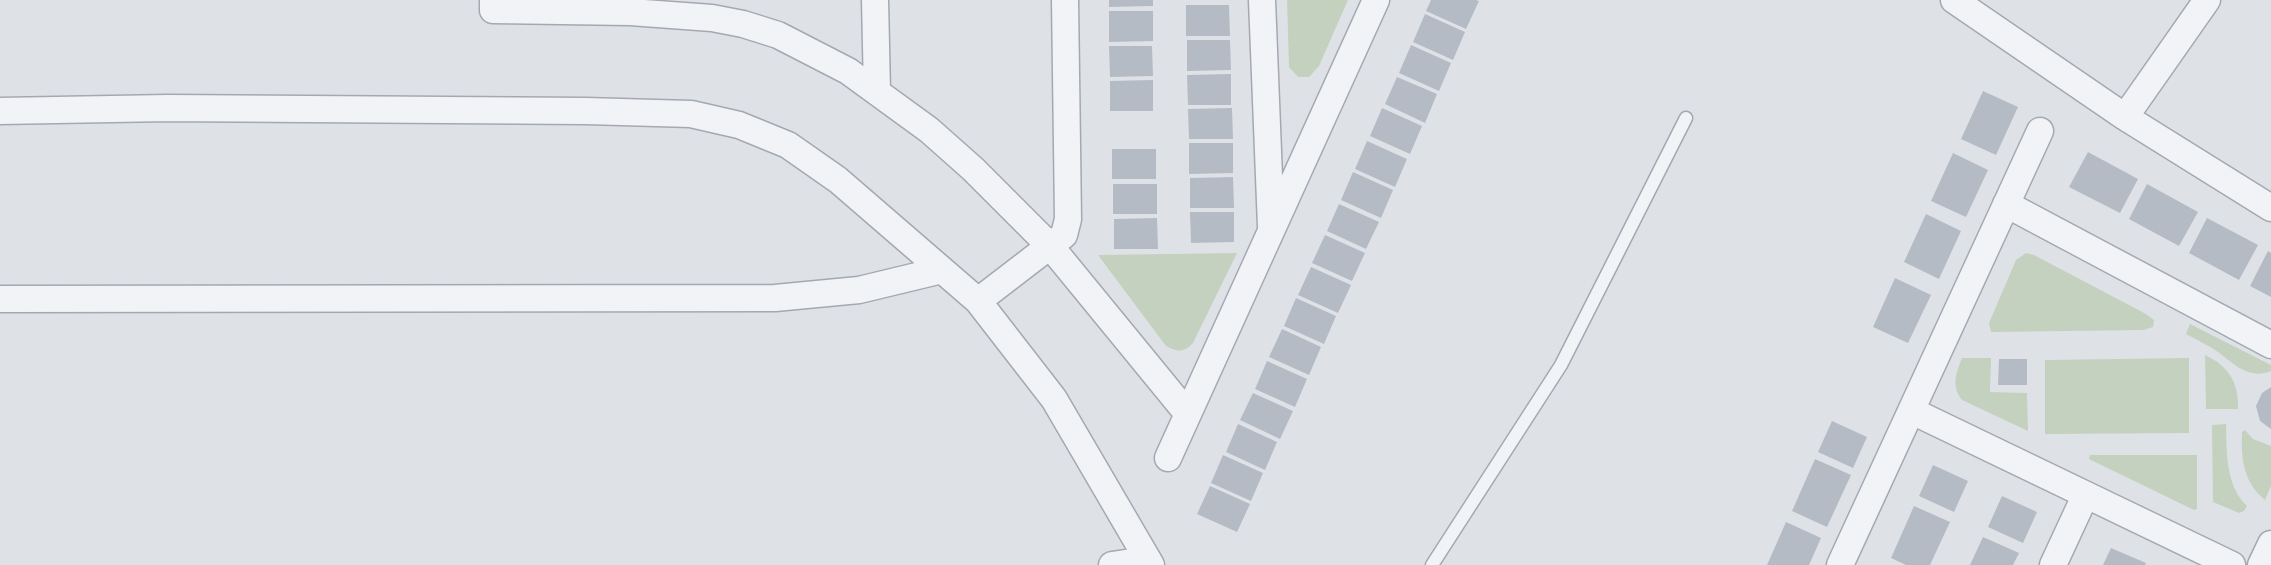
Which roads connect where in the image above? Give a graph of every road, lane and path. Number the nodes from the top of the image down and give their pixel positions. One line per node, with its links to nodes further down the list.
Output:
1 (493, 0): 8 (street)
2 (875, 0): 9 (street)
3 (1065, 0): 17 (street)
4 (1262, 0): 16 (street)
5 (1376, 0): 16 (street)
6 (2207, 0): 11 (street)
7 (1967, 4): 11 (street)
8 (685, 7): 9 (street)
9 (877, 91): 17 (street)
10 (0, 111): 18 (street)
11 (2124, 117): 15 (street)
12 (1686, 118): 29 (lane)
13 (2040, 131): 14 (street)
14 (2006, 204): 21 (street); 22 (street)
15 (2271, 208)
16 (1271, 232): 23 (street)
17 (1051, 247): 20 (street); 23 (street)
18 (942, 270): 19 (street); 20 (street)
19 (0, 298)
20 (978, 301): 28 (street)
21 (2271, 345)
22 (1912, 411): 25 (street); 30 (street)
23 (1187, 413): 24 (street)
24 (1168, 458)
25 (2085, 496): 31 (street); 32 (street)
26 (2271, 544): 33 (street)
27 (1112, 565): 28 (street)
28 (1149, 565)
29 (1432, 565)
30 (1840, 565)
31 (2053, 565)
32 (2232, 565)
33 (2261, 565)

